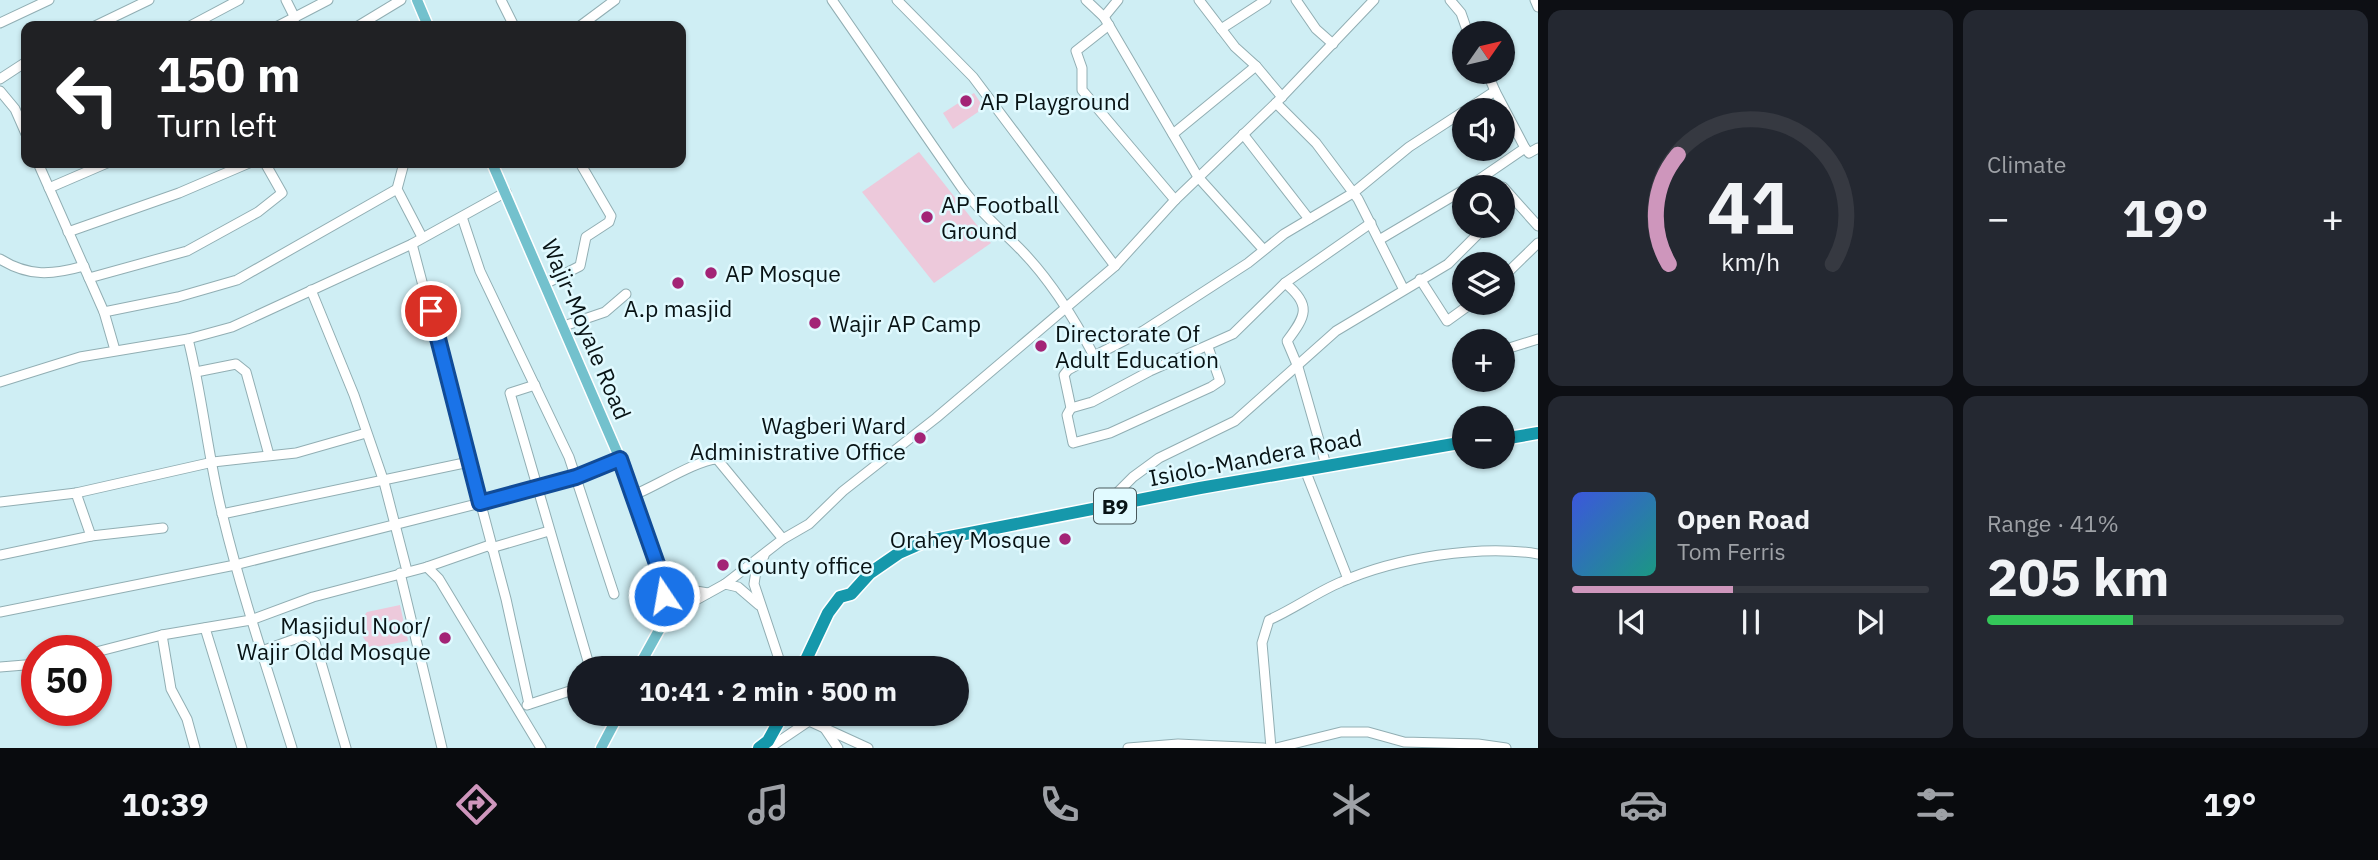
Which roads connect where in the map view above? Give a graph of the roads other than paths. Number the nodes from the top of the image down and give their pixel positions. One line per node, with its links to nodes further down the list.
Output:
1 (49, 0): 31 (street)
2 (149, 0): 22 (street)
3 (239, 0): 23 (street)
4 (286, 0): 21 (street)
5 (328, 0): 21 (street)
6 (401, 0): 25 (street)
7 (417, 0): 26 (main road)
8 (501, 0): 27 (street)
9 (615, 0): 28 (street)
10 (832, 0): 85 (street)
11 (897, 0): 77 (street)
12 (1086, 0): 29 (street)
13 (1118, 0): 29 (street)
14 (1199, 0): 32 (street)
15 (1266, 0): 32 (street)
16 (1296, 0): 33 (street)
17 (1374, 0): 33 (street)
18 (1450, 0): 30 (street)
19 (1535, 0): 20 (street)
20 (1538, 7)
21 (295, 18): 24 (street)
22 (105, 21)
23 (199, 21)
24 (289, 21)
25 (366, 21)
26 (426, 21)
27 (512, 21)
28 (587, 21)
29 (1106, 21): 42 (street); 61 (street)
30 (1464, 21)
31 (0, 23)
32 (1220, 29): 35 (street)
33 (1334, 44): 40 (street)
34 (21, 65): 36 (street)
35 (1256, 66): 40 (street); 42 (street)
36 (0, 79)
37 (1492, 84): 39 (street)
38 (0, 91): 41 (street)
39 (1495, 91): 44 (street); 59 (street)
40 (1279, 100): 43 (street); 59 (street)
41 (21, 123)
42 (1172, 134): 55 (street)
43 (1243, 134): 55 (street); 64 (street)
44 (1525, 148): 45 (street); 53 (street)
45 (1538, 148)
46 (40, 168): 56 (street)
47 (95, 168): 56 (street)
48 (237, 168): 67 (street)
49 (268, 168): 78 (street)
50 (403, 168): 57 (street)
51 (494, 168): 58 (main road, Wajir-Moyale Road)
52 (583, 168): 81 (street)
53 (1490, 173): 54 (street)
54 (1487, 175)
55 (1198, 177): 61 (street); 73 (street)
56 (49, 188): 67 (street)
57 (397, 189): 68 (street); 86 (street)
58 (506, 192): 63 (street); 81 (main road, Wajir-Moyale Road)
59 (1353, 193): 64 (street); 65 (street)
60 (1452, 196): 70 (street)
61 (1175, 200): 77 (street)
62 (1515, 200): 66 (street)
63 (462, 216): 68 (street); 98 (street)
64 (1308, 219): 73 (street)
65 (1371, 223): 70 (street); 80 (street)
66 (1538, 226)
67 (68, 232): 76 (street)
68 (422, 237): 72 (street)
69 (1474, 238): 79 (street)
70 (1379, 240): 82 (street)
71 (1538, 243): 75 (street)
72 (412, 244): 83 (street); 107 (street)
73 (1263, 249): 94 (street)
74 (1, 262): 76 (street)
75 (1515, 265)
76 (84, 266): 78 (street)
77 (1115, 266): 85 (street)
78 (89, 278): 86 (street)
79 (1420, 279): 82 (street); 87 (street)
80 (1284, 283): 92 (street); 95 (street)
81 (545, 284): 88 (main road, Wajir-Moyale Road)
82 (1404, 288): 95 (street)
83 (311, 289): 89 (street); 100 (street)
84 (626, 295): 88 (street)
85 (1065, 306): 94 (street); 123 (street)
86 (104, 312): 93 (street)
87 (1455, 315)
88 (564, 326): 105 (main road, Wajir-Moyale Road)
89 (188, 339): 93 (street); 96 (street)
90 (1538, 339): 91 (street)
91 (1515, 346)
92 (1208, 347): 99 (street); 99 (street)
93 (115, 350): 97 (street)
94 (1094, 356): 99 (street)
95 (1297, 367): 108 (street); 117 (street)
96 (196, 372): 104 (street); 106 (street)
97 (0, 382)
98 (535, 385): 110 (street); 112 (street)
99 (1071, 408)
100 (366, 433): 104 (street); 111 (street)
101 (1538, 433): 102 (highway)
102 (1515, 437)
103 (1452, 444): 108 (highway, Isiolo-Mandera Road / B9)
104 (269, 455): 106 (street)
105 (620, 459): 110 (street); 114 (main road, Wajir-Moyale Road)
106 (213, 462): 113 (street); 118 (street)
107 (469, 462): 111 (street); 116 (street)
108 (1326, 466): 109 (highway, Isiolo-Mandera Road / B9)
109 (1305, 470): 117 (highway, Isiolo-Mandera Road / B9); 132 (street)
110 (576, 477): 112 (street); 138 (street)
111 (384, 482): 118 (street); 119 (street)
112 (536, 489): 116 (street); 121 (street)
113 (76, 493): 115 (street); 122 (street)
114 (634, 495): 123 (street); 128 (main road, Wajir-Moyale Road)
115 (0, 502)
116 (480, 503): 119 (street); 124 (street)
117 (1101, 509): 149 (highway, Isiolo-Mandera Road / B9)
118 (222, 514): 129 (street)
119 (394, 523): 129 (street); 131 (street)
120 (163, 528): 122 (street)
121 (549, 531): 124 (street); 151 (street)
122 (91, 536): 127 (street)
123 (783, 539): 125 (street)
124 (490, 547): 130 (street); 160 (street)
125 (765, 554): 134 (street); 140 (street)
126 (1538, 554): 132 (street)
127 (0, 555)
128 (657, 564): 133 (main road); 135 (main road, Wajir-Moyale Road)
129 (235, 565): 142 (street); 143 (street)
130 (427, 567): 131 (street); 161 (street)
131 (404, 572): 143 (street); 171 (street)
132 (1348, 579): 178 (street)
133 (681, 582): 135 (main road); 136 (main road)
134 (725, 584): 137 (street); 140 (street)
135 (665, 590): 139 (main road)
136 (690, 590): 137 (street); 141 (main road)
137 (708, 593): 141 (street)
138 (614, 594)
139 (666, 602): 141 (main road); 144 (main road)
140 (759, 605): 147 (street)
141 (683, 607): 144 (main road)
142 (0, 612)
143 (251, 620): 145 (street); 150 (street)
144 (663, 623): 152 (main road)
145 (205, 628): 146 (street); 168 (street)
146 (162, 635): 148 (street); 167 (street)
147 (776, 647): 153 (street); 154 (street)
148 (112, 648)
149 (812, 648): 155 (highway, Isiolo-Mandera Road / B9); 156 (highway, Isiolo-Mandera Road / B9)
150 (262, 651): 169 (street); 170 (street)
151 (586, 656)
152 (645, 656)
153 (779, 656)
154 (784, 656)
155 (808, 656)
156 (811, 656)
157 (21, 665): 158 (street)
158 (0, 667)
159 (567, 692): 160 (street)
160 (529, 704): 161 (street)
161 (518, 708): 172 (street)
162 (613, 726): 173 (main road)
163 (775, 726): 166 (highway)
164 (823, 726): 165 (street)
165 (826, 731): 166 (street); 174 (street); 175 (street)
166 (763, 745)
167 (195, 748)
168 (242, 748)
169 (292, 748)
170 (346, 748)
171 (442, 748)
172 (541, 748)
173 (601, 748)
174 (838, 748)
175 (868, 748)
176 (1128, 748): 177 (street)
177 (1264, 748)
178 (1273, 748): 179 (street)
179 (1506, 748)

